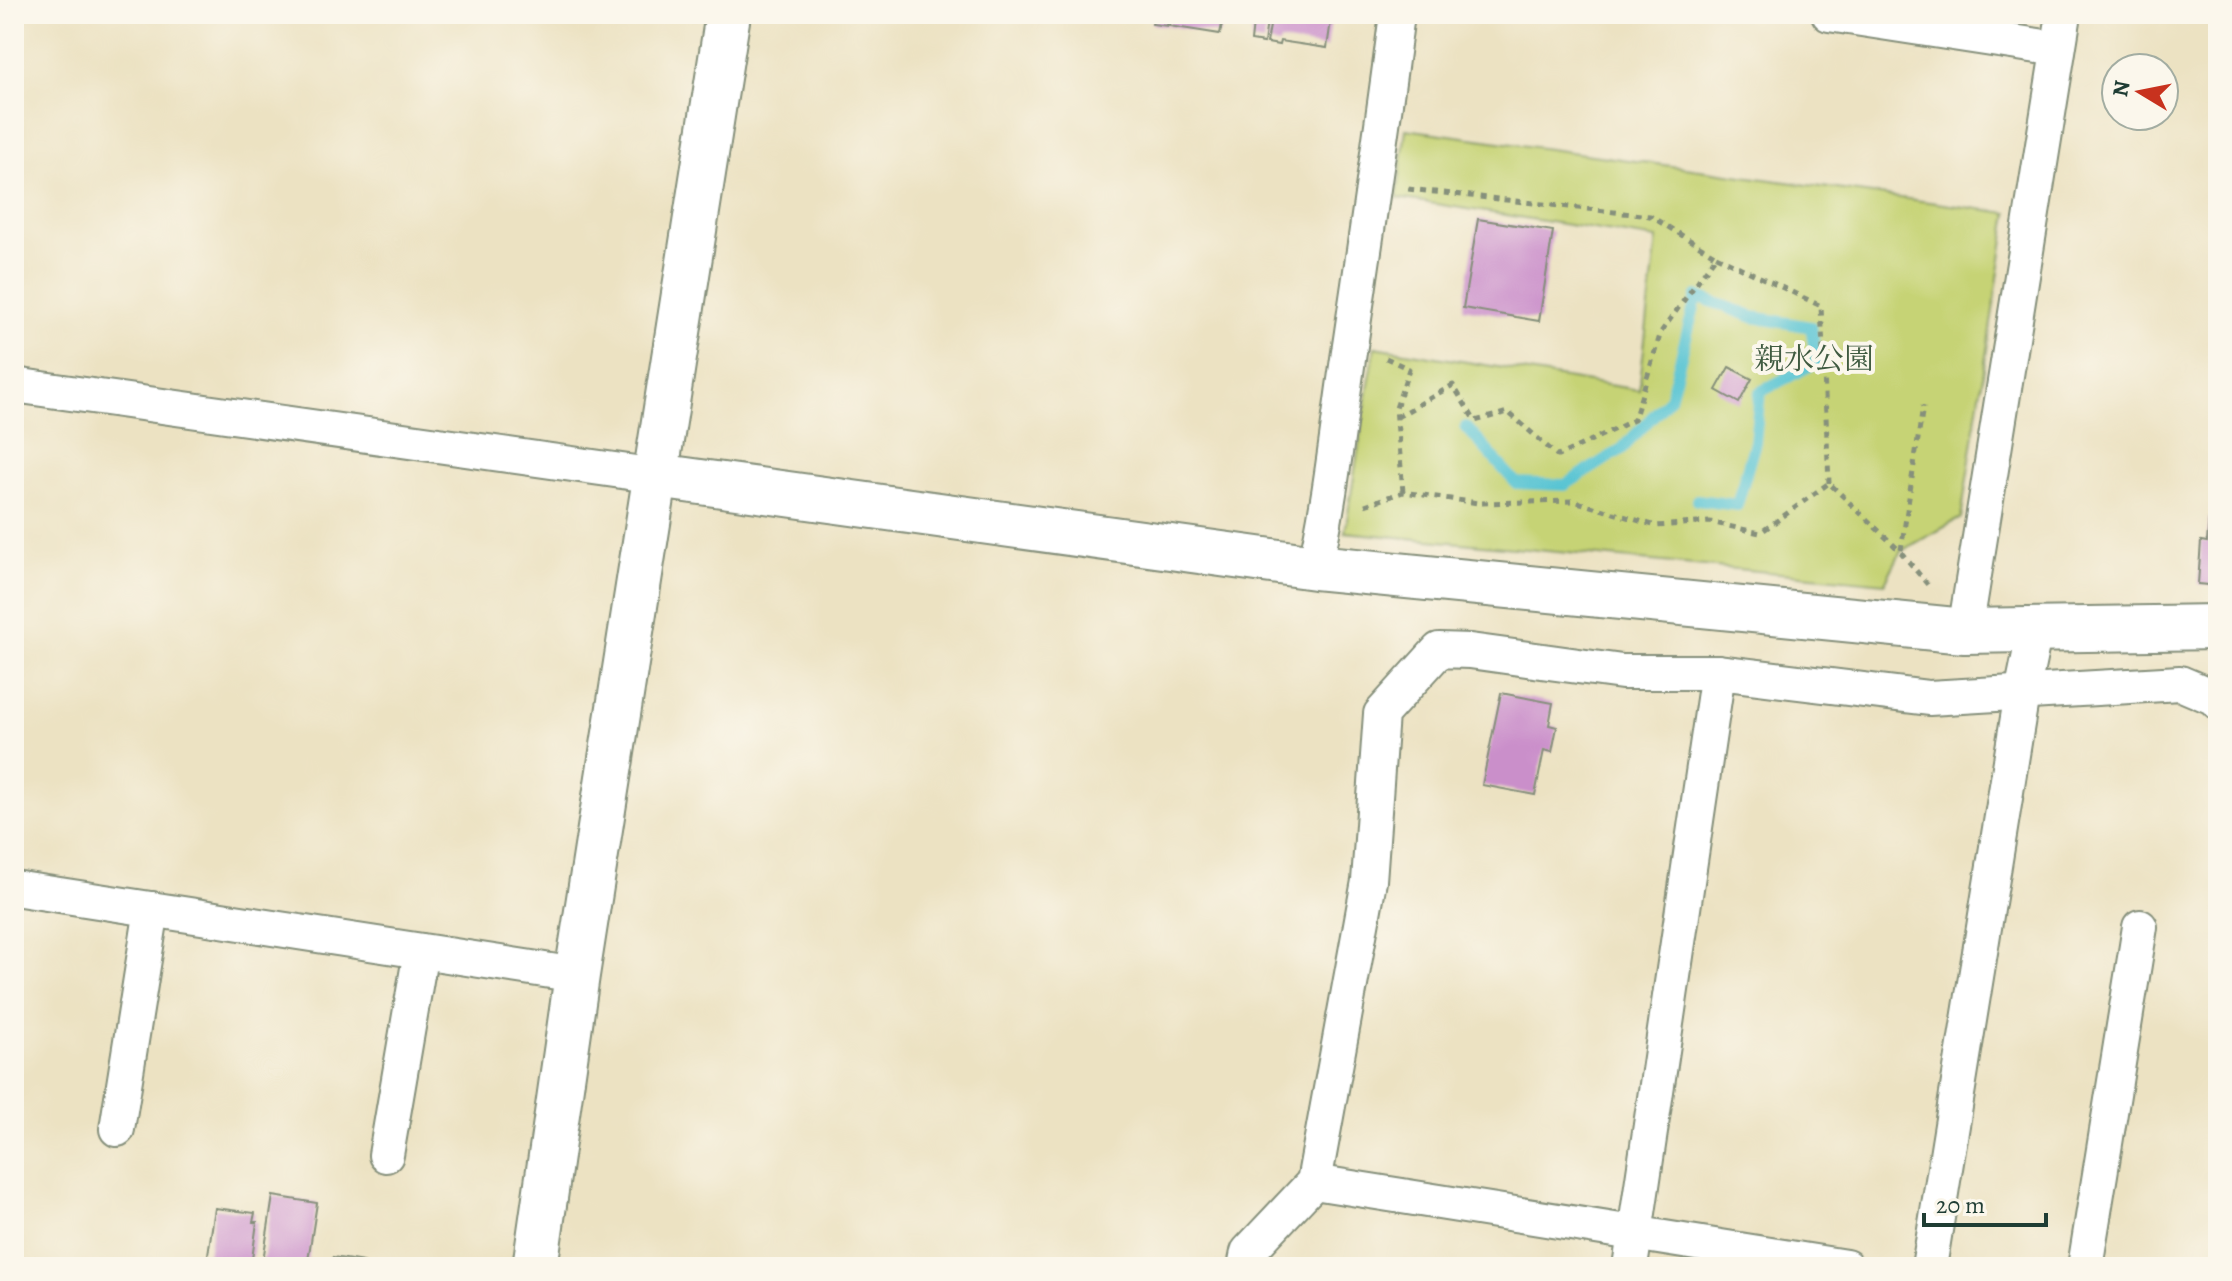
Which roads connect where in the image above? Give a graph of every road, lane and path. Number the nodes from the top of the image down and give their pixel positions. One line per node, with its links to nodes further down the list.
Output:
1 (728, 14): 12 (street)
2 (1397, 14): 6 (street)
3 (1829, 14): 5 (street)
4 (2064, 14): 5 (street)
5 (2058, 49): 20 (street)
6 (1375, 185): 7 (path); 8 (street)
7 (1716, 256): 11 (path); 13 (path)
8 (1351, 340): 11 (path); 15 (street)
9 (14, 385): 12 (street)
10 (1923, 406): 16 (path)
11 (1397, 417): 14 (path)
12 (657, 476): 17 (street); 28 (street)
13 (1829, 483): 14 (path); 16 (path)
14 (1403, 492): 15 (path)
15 (1326, 518): 17 (street)
16 (1900, 551): 20 (path)
17 (1315, 567): 20 (street)
18 (2218, 627): 19 (street)
19 (2035, 630): 20 (street); 22 (street)
20 (1965, 631)
21 (1718, 672): 22 (street); 31 (street); 32 (street)
22 (2022, 693): 23 (street); 37 (street)
23 (2218, 702)
24 (14, 888): 25 (street)
25 (152, 909): 27 (street); 29 (street)
26 (2140, 927): 38 (street)
27 (421, 951): 28 (street); 30 (street)
28 (577, 975): 33 (street)
29 (117, 1129)
30 (386, 1155)
31 (1314, 1182): 32 (street); 34 (street)
32 (1636, 1233): 35 (street); 36 (street)
33 (535, 1267)
34 (1245, 1267)
35 (1630, 1267)
36 (1846, 1267)
37 (1929, 1267)
38 (2085, 1267)

